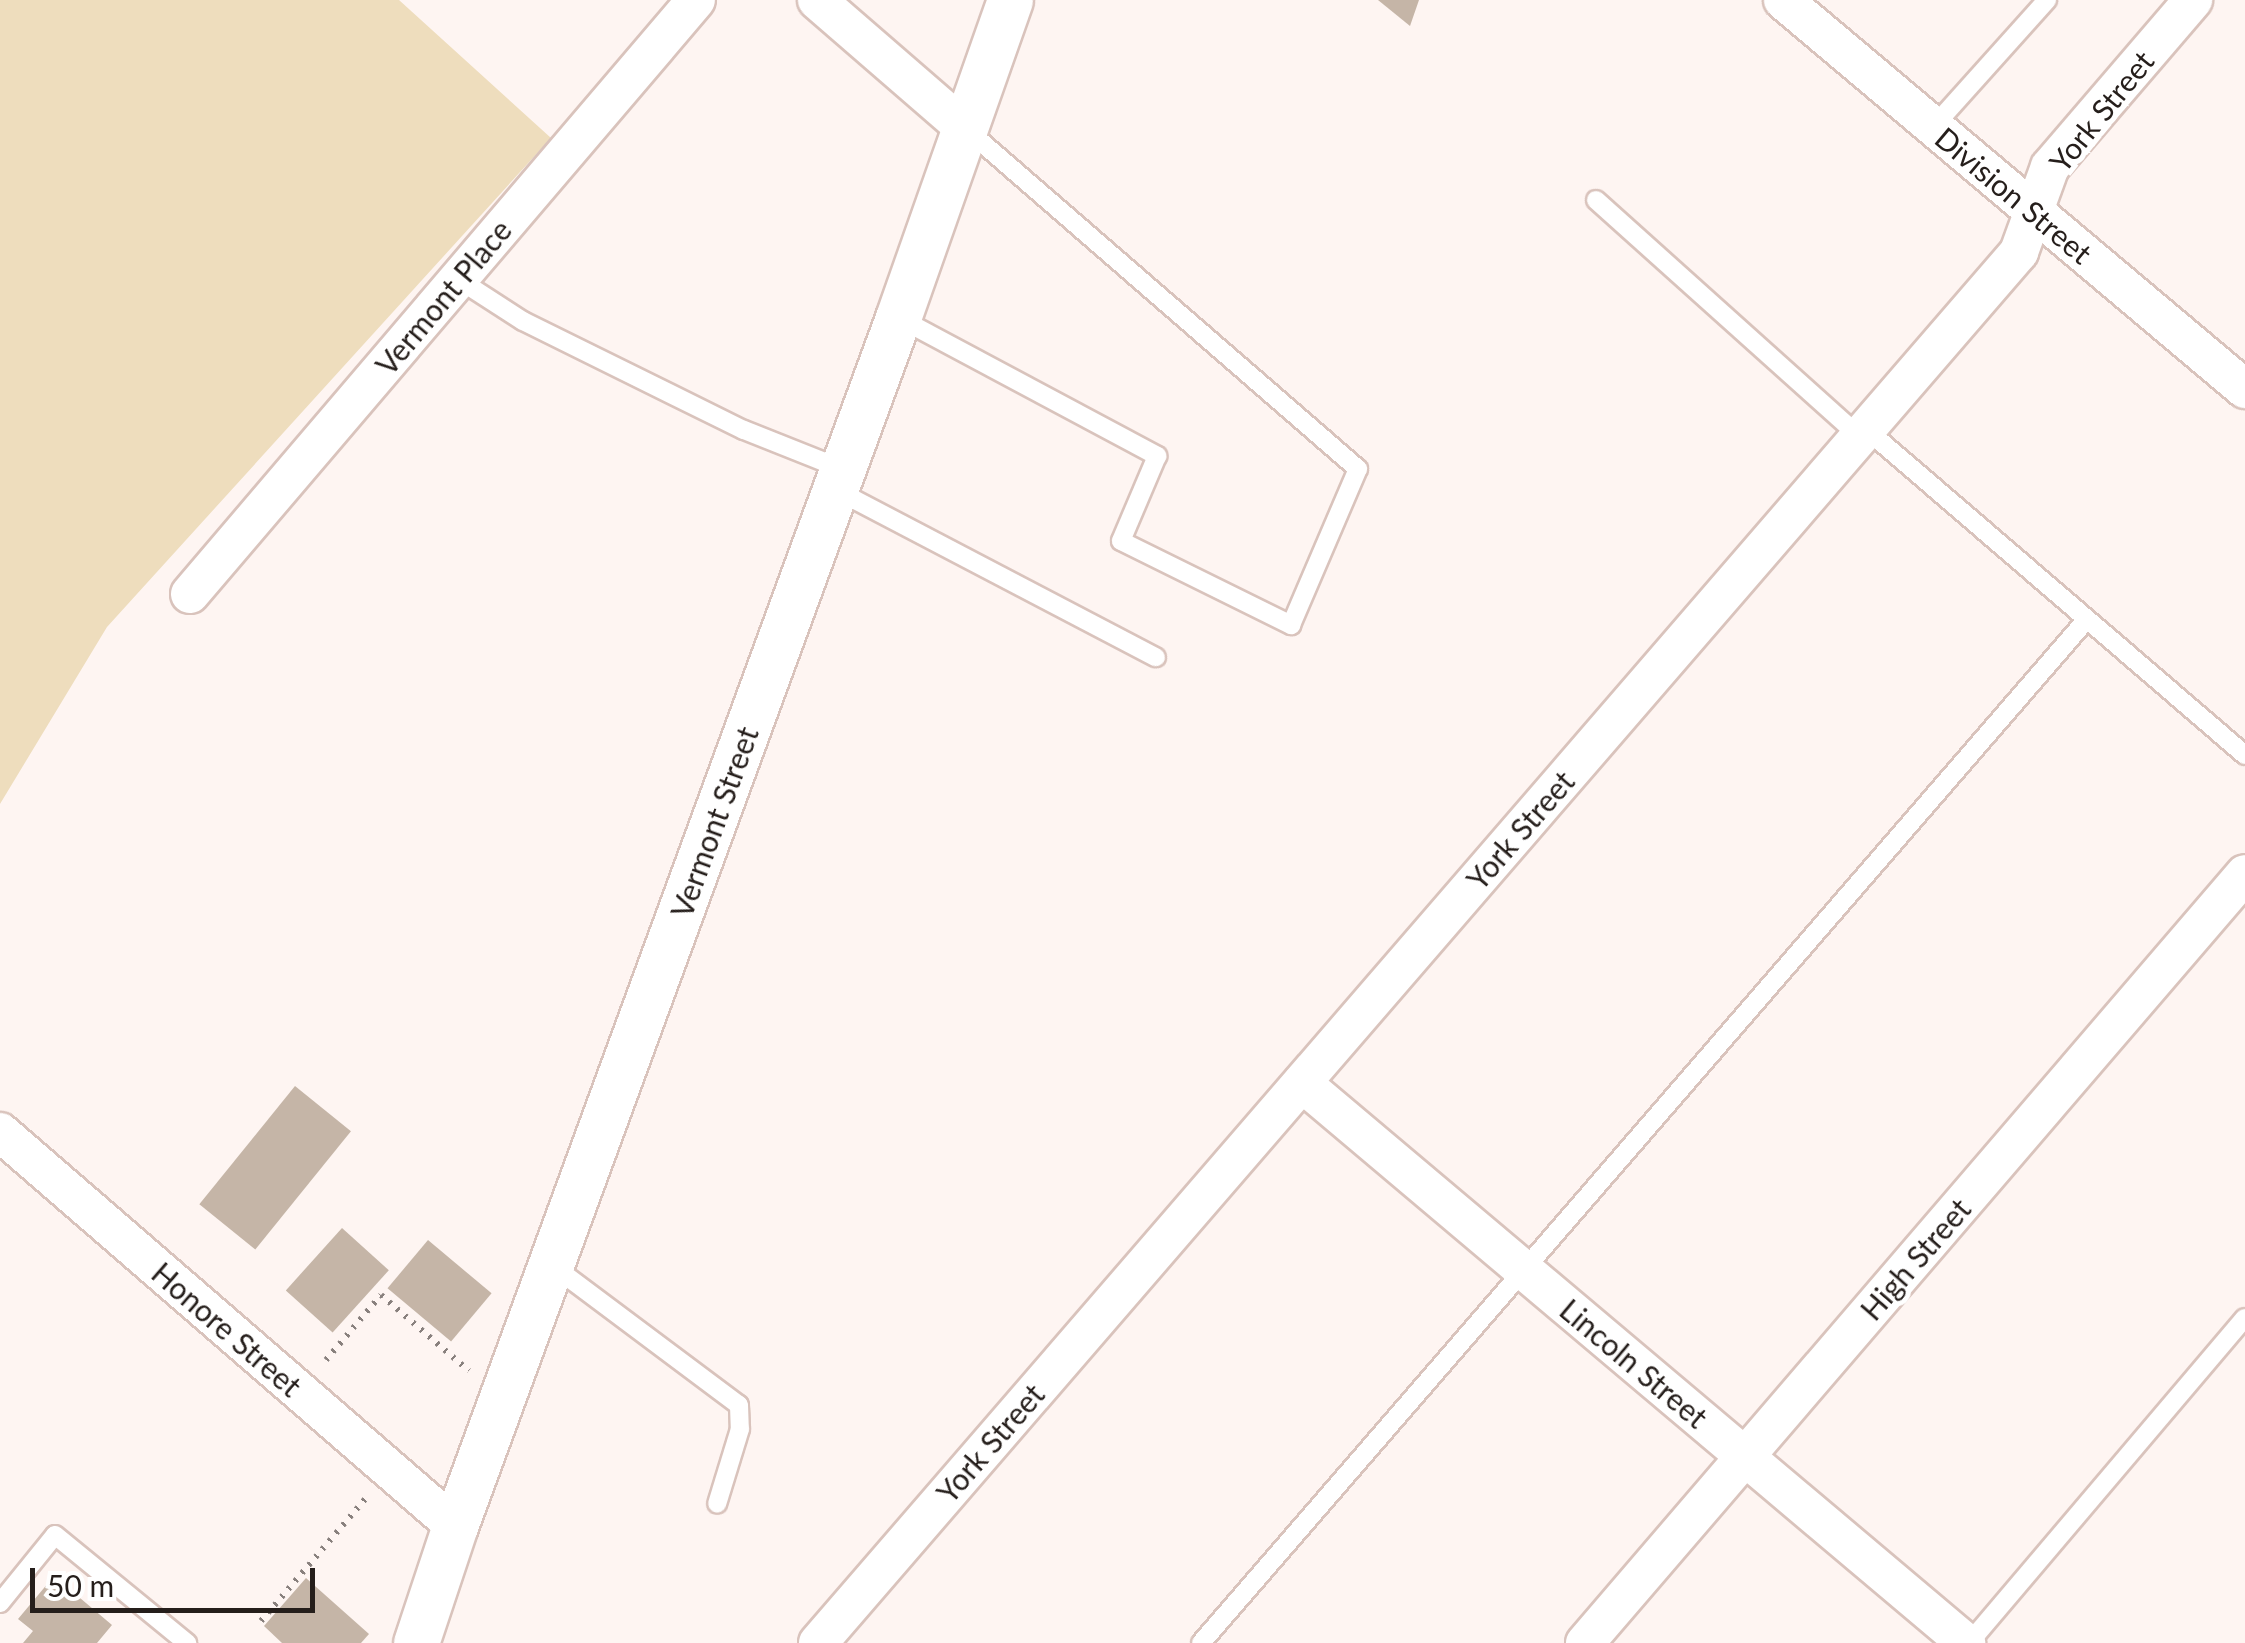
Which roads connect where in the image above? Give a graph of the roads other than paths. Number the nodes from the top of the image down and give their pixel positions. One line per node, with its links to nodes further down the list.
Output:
1 (696, 0): 11 (street, Vermont Place)
2 (816, 0): 8 (street)
3 (1010, 0): 8 (street, Vermont Street)
4 (1783, 0): 7 (street, Division Street)
5 (2048, 0): 7 (lane)
6 (2193, 0): 10 (street, York Street)
7 (1933, 126): 10 (street, Division Street)
8 (964, 128): 12 (street, Vermont Street); 12 (lane)
9 (1596, 200): 14 (lane)
10 (2034, 212): 13 (street, Division Street); 14 (street, York Street)
11 (458, 279): 15 (lane); 16 (street, Vermont Place)
12 (898, 318): 15 (street, Vermont Street)
13 (2245, 389)
14 (1863, 433): 17 (lane); 21 (street, York Street)
15 (839, 480): 18 (lane); 23 (street, Vermont Street)
16 (190, 594)
17 (2087, 619): 19 (lane); 24 (lane)
18 (1156, 657)
19 (2245, 755)
20 (2245, 874): 26 (street, High Street)
21 (1302, 1083): 24 (street, Lincoln Street); 32 (street, York Street)
22 (0, 1132): 28 (street, Honore Street)
23 (552, 1266): 27 (lane); 28 (street, Vermont Street)
24 (1522, 1269): 26 (street, Lincoln Street); 33 (lane)
25 (2245, 1318): 35 (lane)
26 (1746, 1456): 34 (street, High Street); 35 (street, Lincoln Street)
27 (717, 1504)
28 (455, 1526): 31 (street, Vermont Street)
29 (0, 1604): 30 (lane)
30 (187, 1643)
31 (416, 1643)
32 (818, 1643)
33 (1201, 1643)
34 (1585, 1643)
35 (1967, 1643)

